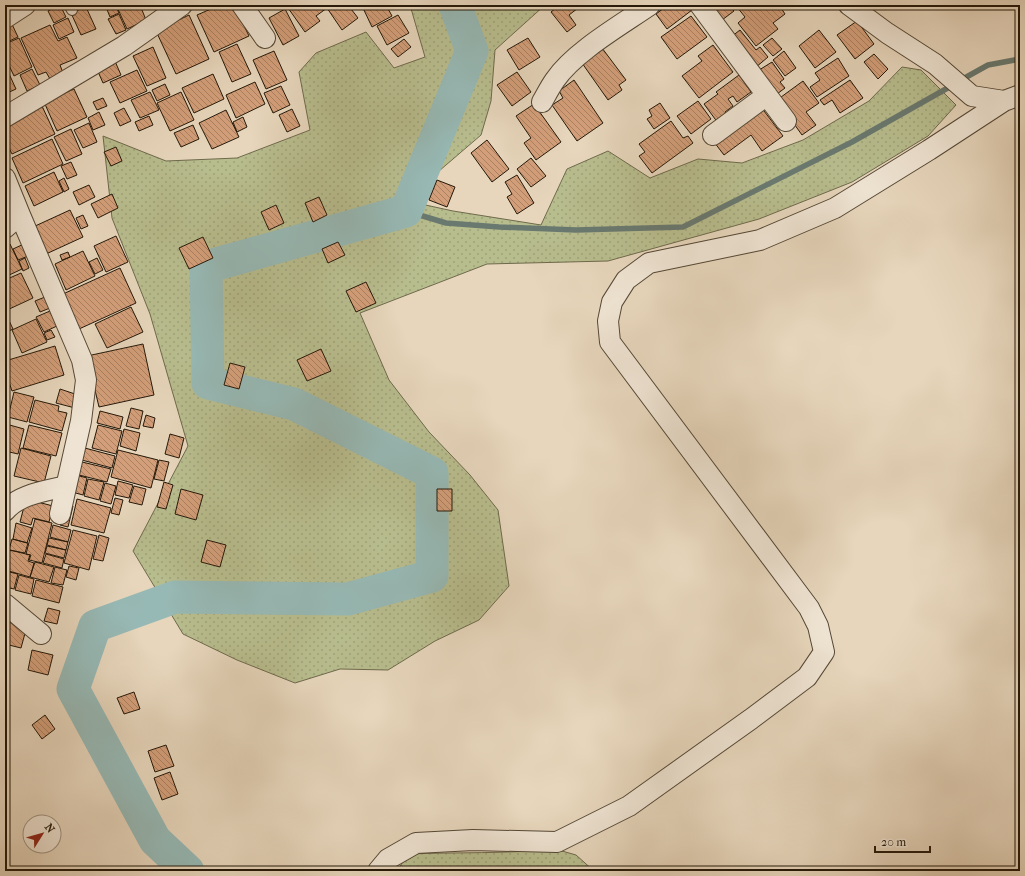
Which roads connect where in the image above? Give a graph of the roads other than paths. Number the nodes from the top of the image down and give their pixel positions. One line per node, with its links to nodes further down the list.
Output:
1 (25, 5): 7 (street)
2 (182, 5): 12 (street)
3 (242, 5): 8 (street)
4 (650, 5): 11 (street)
5 (700, 5): 9 (street)
6 (849, 5): 10 (street)
7 (5, 18)
8 (265, 38)
9 (767, 95): 13 (street); 14 (street)
10 (1012, 98): 22 (street)
11 (542, 102)
12 (5, 117)
13 (786, 121)
14 (712, 135)
15 (5, 178): 16 (street)
16 (12, 222): 17 (street)
17 (66, 486): 18 (street); 19 (street)
18 (5, 511)
19 (60, 514)
20 (5, 604): 21 (street)
21 (41, 634)
22 (378, 871)

